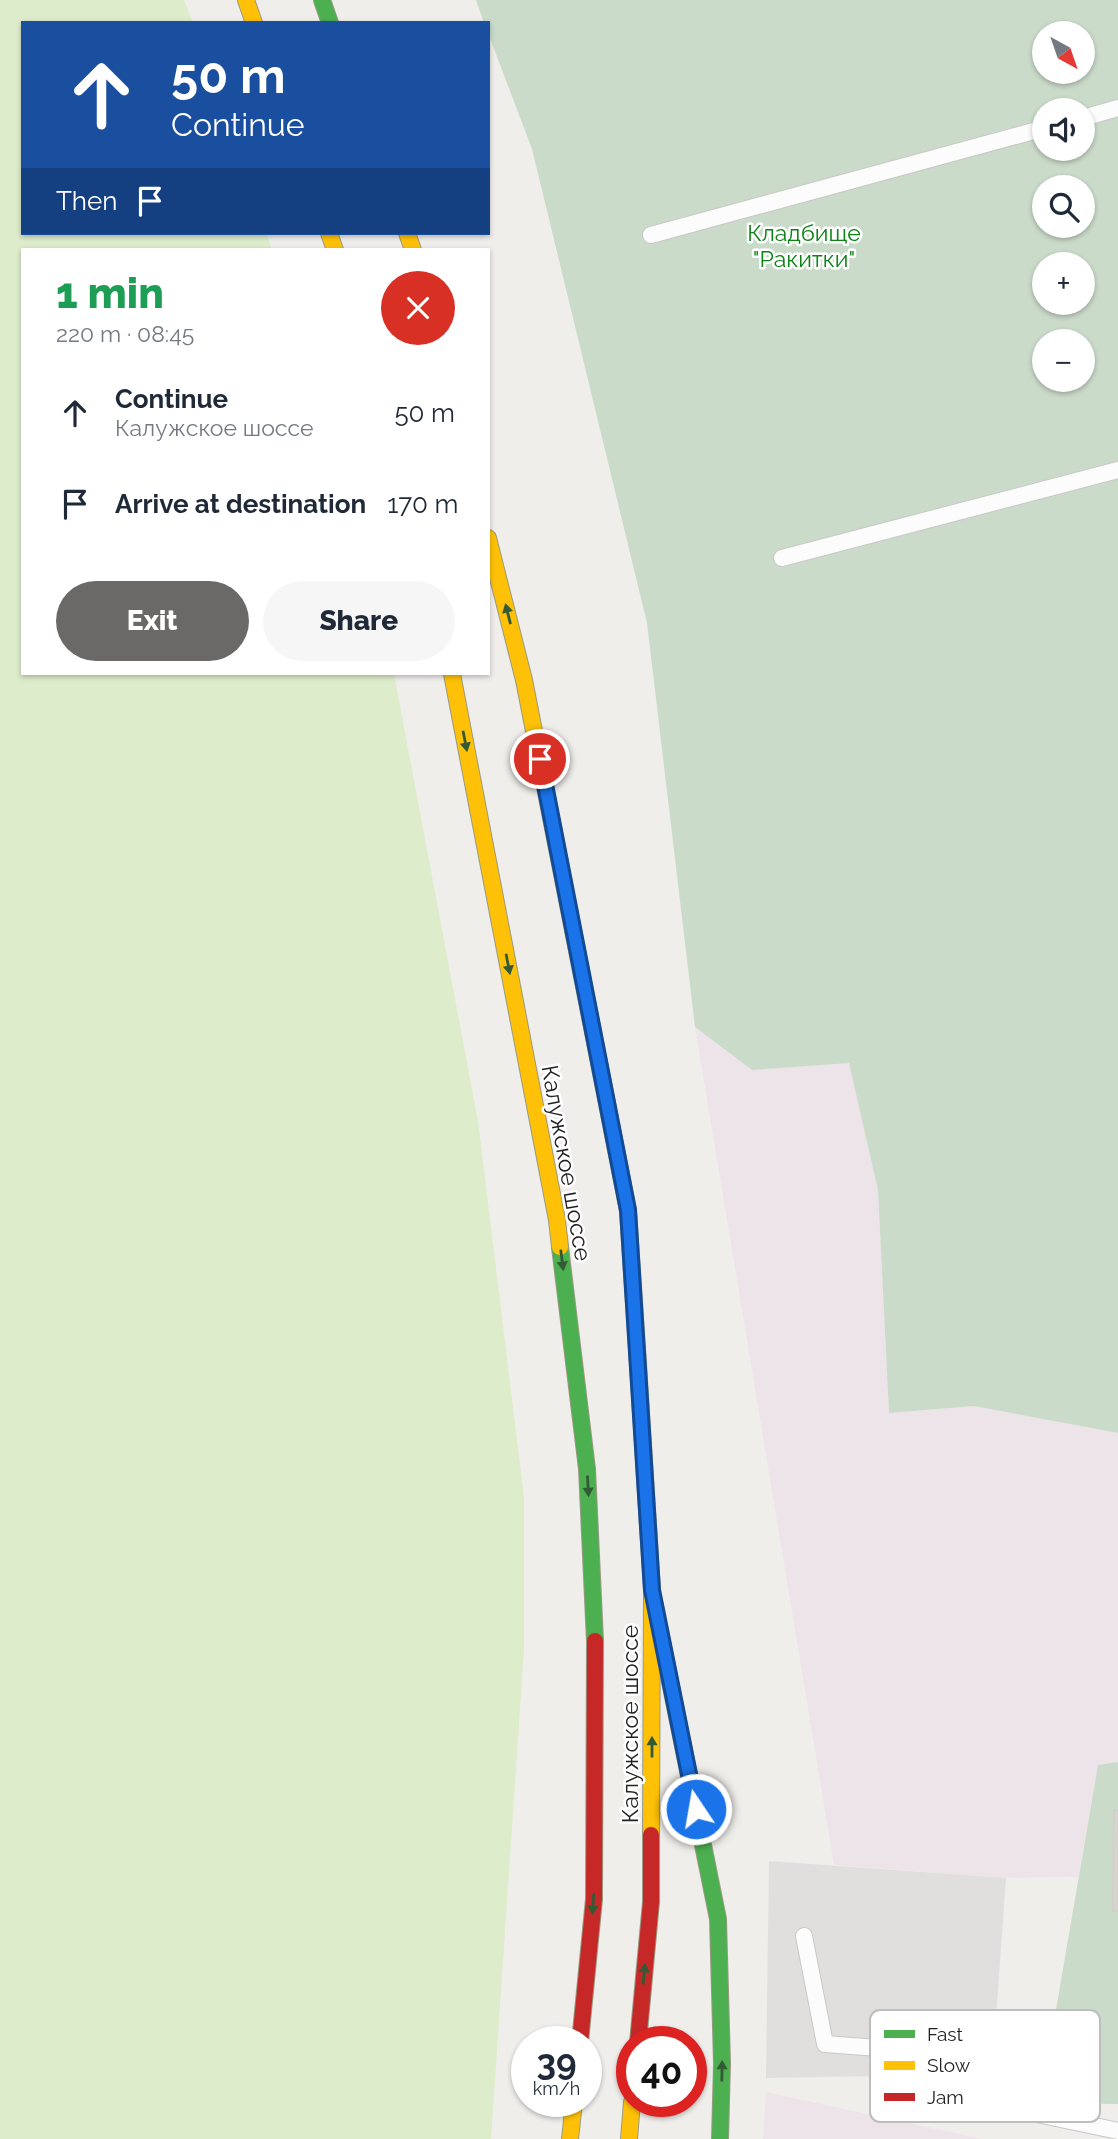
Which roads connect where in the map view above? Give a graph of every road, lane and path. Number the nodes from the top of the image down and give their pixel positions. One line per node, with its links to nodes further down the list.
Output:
1 (246, 0): 3 (main road)
2 (322, 0): 4 (main road)
3 (253, 21)
4 (329, 21)
5 (1118, 108): 6 (lane)
6 (1095, 115)
7 (1032, 132): 8 (lane)
8 (651, 235)
9 (1118, 470): 11 (lane)
10 (490, 546): 13 (main road, Калужское шоссе, one-way to 10)
11 (782, 558)
12 (452, 675): 15 (main road, Калужское шоссе, one-way to 15)
13 (652, 1590): 16 (main road, Калужское шоссе, one-way to 13); 24 (main road, one-way to 13)
14 (804, 1936): 17 (lane)
15 (582, 2026)
16 (639, 2026)
17 (870, 2047)
18 (572, 2117): 22 (main road)
19 (631, 2117): 23 (main road)
20 (1078, 2122): 21 (lane)
21 (1118, 2130)
22 (570, 2139)
23 (629, 2139)
24 (720, 2139)

